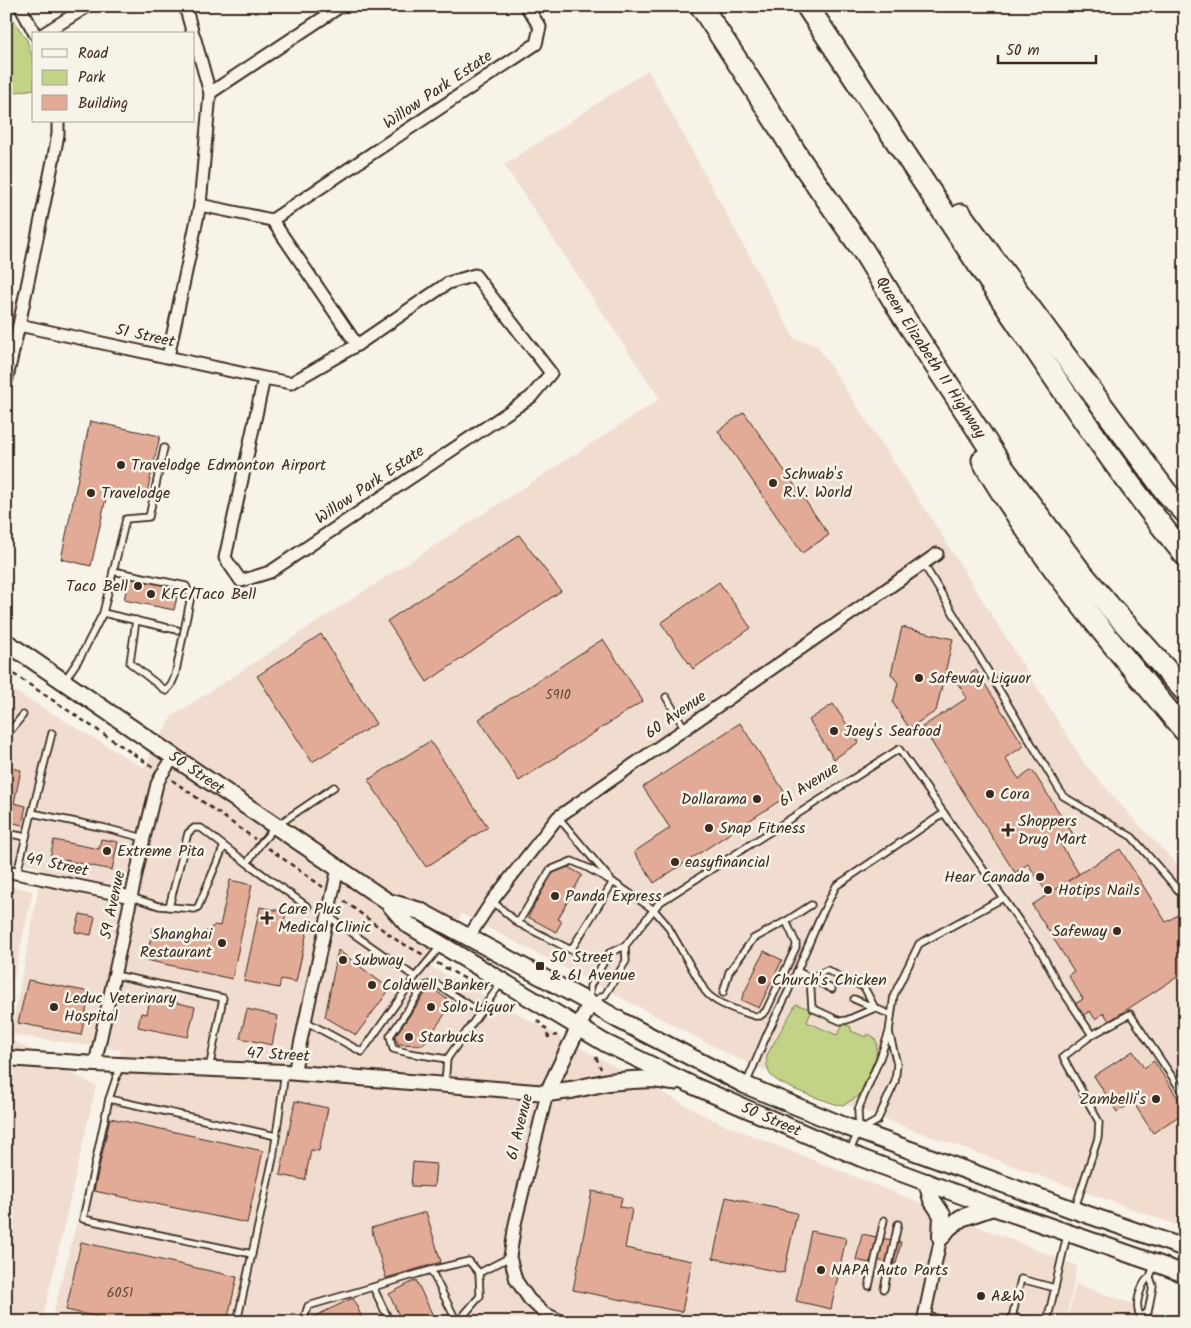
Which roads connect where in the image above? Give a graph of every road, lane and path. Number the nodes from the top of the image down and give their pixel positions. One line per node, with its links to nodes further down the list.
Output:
1 (20, 6): 8 (street)
2 (88, 6): 9 (street)
3 (185, 6): 10 (street)
4 (341, 6): 12 (street)
5 (526, 6): 15 (street, Willow Park Estate)
6 (701, 6): 16 (highway, Queen Elizabeth II Highway)
7 (807, 6): 23 (highway); 25 (highway)
8 (34, 32)
9 (46, 32)
10 (192, 32)
11 (195, 42): 12 (street)
12 (210, 93): 14 (street)
13 (58, 122): 17 (street)
14 (200, 205): 15 (street); 19 (street)
15 (272, 220): 18 (street)
16 (907, 322): 34 (highway, Queen Elizabeth II Highway); 38 (highway)
17 (20, 325): 19 (street, 51 Street); 21 (street)
18 (357, 345): 20 (street, Willow Park Estate); 20 (street, Willow Park Estate)
19 (168, 357): 20 (street, 51 Street)
20 (264, 378)
21 (6, 382)
22 (164, 448): 27 (lane)
23 (1185, 512)
24 (937, 554): 26 (street, 60 Avenue)
25 (1185, 554)
26 (924, 563): 37 (street, 60 Avenue); 60 (lane)
27 (113, 571): 28 (lane); 29 (lane)
28 (103, 613): 29 (lane); 33 (lane)
29 (136, 620): 30 (lane)
30 (177, 630)
31 (6, 642): 33 (main road, 50 Street)
32 (6, 669): 42 (path)
33 (64, 681): 41 (main road, 50 Street)
34 (1185, 691)
35 (666, 697): 37 (lane)
36 (23, 714): 40 (lane)
37 (685, 729): 46 (street, 60 Avenue)
38 (1185, 731)
39 (52, 733): 44 (lane)
40 (6, 736)
41 (174, 757): 42 (street, 59 Avenue); 47 (main road, 50 Street)
42 (162, 774): 50 (street, 59 Avenue); 51 (path)
43 (334, 787): 47 (lane)
44 (32, 813): 49 (lane); 50 (lane)
45 (944, 813): 59 (lane); 66 (lane, 61 Avenue); 74 (lane)
46 (558, 817): 56 (lane); 61 (street, 60 Avenue)
47 (276, 826): 51 (lane); 54 (main road, 50 Street)
48 (6, 832): 49 (lane)
49 (26, 837): 55 (lane)
50 (144, 838): 58 (street, 59 Avenue)
51 (261, 843): 53 (lane); 57 (path)
52 (224, 846): 53 (lane); 64 (lane); 64 (lane)
53 (247, 863): 65 (lane)
54 (338, 868): 57 (street); 62 (main road, 50 Street)
55 (12, 872): 58 (street, 49 Street)
56 (613, 882): 66 (lane); 69 (lane); 69 (lane)
57 (333, 894): 67 (street); 73 (path)
58 (131, 897): 64 (lane); 75 (street, 59 Avenue)
59 (1003, 898): 87 (lane); 93 (lane)
60 (1185, 898)
61 (492, 901): 69 (lane); 70 (street, 60 Avenue)
62 (388, 902): 70 (main road, 50 Street); 71 (main road, 50 Street)
63 (811, 905): 68 (lane)
64 (169, 907)
65 (308, 907)
66 (654, 910): 68 (lane); 72 (lane, 61 Avenue)
67 (328, 916): 77 (lane); 89 (street)
68 (786, 921): 82 (lane)
69 (518, 923)
70 (468, 938): 84 (main road, 50 Street)
71 (442, 945): 73 (lane); 80 (main road, 50 Street)
72 (625, 946): 84 (lane, 61 Avenue); 84 (lane, 61 Avenue)
73 (430, 959): 77 (lane); 80 (path)
74 (797, 971): 78 (lane); 103 (lane)
75 (114, 975): 97 (street, 59 Avenue); 99 (lane)
76 (838, 976): 78 (lane)
77 (415, 977): 89 (lane)
78 (810, 978): 81 (lane); 85 (lane)
79 (860, 985): 85 (lane)
80 (497, 988): 86 (lane); 90 (main road, 50 Street)
81 (832, 989)
82 (723, 993)
83 (854, 999): 85 (lane)
84 (590, 1003): 90 (street, 61 Avenue); 103 (main road, 50 Street)
85 (875, 1008): 87 (lane)
86 (480, 1012): 96 (lane); 96 (lane)
87 (891, 1015): 91 (lane)
88 (534, 1018): 92 (path)
89 (305, 1021): 101 (street)
90 (578, 1027): 104 (main road, 50 Street); 105 (street, 61 Avenue)
91 (889, 1032): 108 (lane); 108 (lane)
92 (557, 1035)
93 (1092, 1035): 106 (lane); 115 (lane)
94 (596, 1056): 100 (path)
95 (6, 1058): 97 (street, 47 Street)
96 (447, 1059): 102 (lane)
97 (95, 1064): 98 (street, 47 Street)
98 (120, 1065): 99 (street, 47 Street); 107 (lane)
99 (209, 1069): 101 (street, 47 Street)
100 (601, 1071)
101 (289, 1072): 102 (street, 47 Street); 109 (lane)
102 (445, 1085): 105 (street, 47 Street)
103 (745, 1085): 108 (main road, 50 Street)
104 (694, 1086): 105 (main road); 110 (main road, 50 Street)
105 (547, 1093): 123 (street, 61 Avenue)
106 (1185, 1096)
107 (109, 1099): 109 (lane); 122 (lane)
108 (859, 1131): 110 (lane); 111 (main road, 50 Street)
109 (276, 1136): 122 (lane)
110 (848, 1153): 112 (main road, 50 Street)
111 (976, 1174): 113 (main road); 115 (main road, 50 Street)
112 (927, 1182): 113 (main road, 50 Street); 116 (main road)
113 (948, 1190): 114 (main road, 50 Street); 116 (main road)
114 (993, 1207): 119 (main road, 50 Street); 120 (main road)
115 (1074, 1210): 121 (main road, 50 Street)
116 (942, 1215): 120 (main road)
117 (884, 1220): 128 (lane)
118 (898, 1224): 131 (lane)
119 (1068, 1233): 125 (main road, 50 Street); 130 (lane)
120 (941, 1237): 132 (street)
121 (1185, 1248)
122 (252, 1254): 135 (lane)
123 (511, 1263): 126 (lane); 139 (street)
124 (431, 1270): 126 (lane); 129 (lane); 138 (lane)
125 (1152, 1270): 127 (main road, 50 Street); 133 (lane); 133 (lane)
126 (479, 1273): 138 (lane)
127 (1185, 1274)
128 (869, 1286)
129 (373, 1287): 136 (lane); 137 (lane)
130 (1054, 1288): 134 (lane); 142 (lane)
131 (884, 1289)
132 (923, 1318): 140 (lane)
133 (1140, 1319)
134 (1012, 1320): 141 (lane)
135 (237, 1322)
136 (303, 1322)
137 (390, 1322)
138 (458, 1322)
139 (563, 1322)
140 (952, 1322)
141 (1032, 1322)
142 (1047, 1322)

